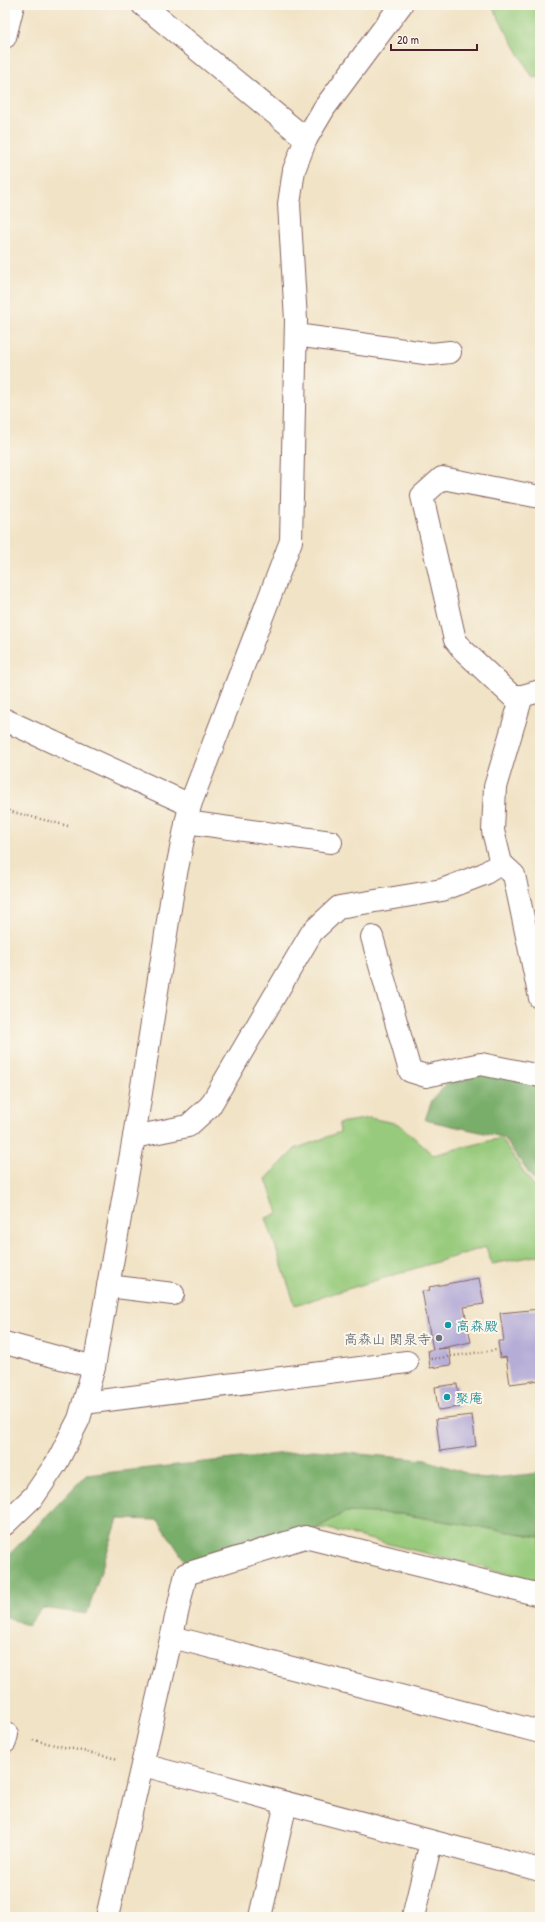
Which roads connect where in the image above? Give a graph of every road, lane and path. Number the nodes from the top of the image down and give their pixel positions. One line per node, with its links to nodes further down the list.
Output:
1 (13, 5): 4 (street)
2 (143, 5): 5 (street)
3 (401, 5): 5 (street)
4 (5, 37)
5 (306, 139): 6 (street)
6 (296, 334): 7 (street); 12 (street)
7 (450, 352)
8 (540, 497): 9 (street)
9 (531, 694): 15 (street)
10 (5, 720): 12 (street)
11 (5, 810): 13 (path)
12 (188, 813): 14 (street); 19 (street)
13 (68, 826)
14 (331, 842)
15 (501, 863): 17 (street); 19 (street)
16 (372, 937): 18 (street)
17 (540, 998)
18 (540, 1076)
19 (134, 1137): 20 (street)
20 (108, 1286): 21 (street); 25 (street)
21 (174, 1294)
22 (5, 1343): 25 (street)
23 (496, 1350): 24 (path)
24 (407, 1362): 26 (street)
25 (94, 1367): 26 (street)
26 (84, 1403): 27 (street)
27 (5, 1524)
28 (540, 1595): 29 (street)
29 (172, 1637): 30 (street); 32 (street)
30 (540, 1732)
31 (6, 1736): 32 (path)
32 (144, 1765): 33 (street); 36 (street)
33 (286, 1803): 34 (street); 37 (street)
34 (431, 1842): 35 (street); 38 (street)
35 (540, 1870)
36 (107, 1917)
37 (260, 1917)
38 (413, 1917)

